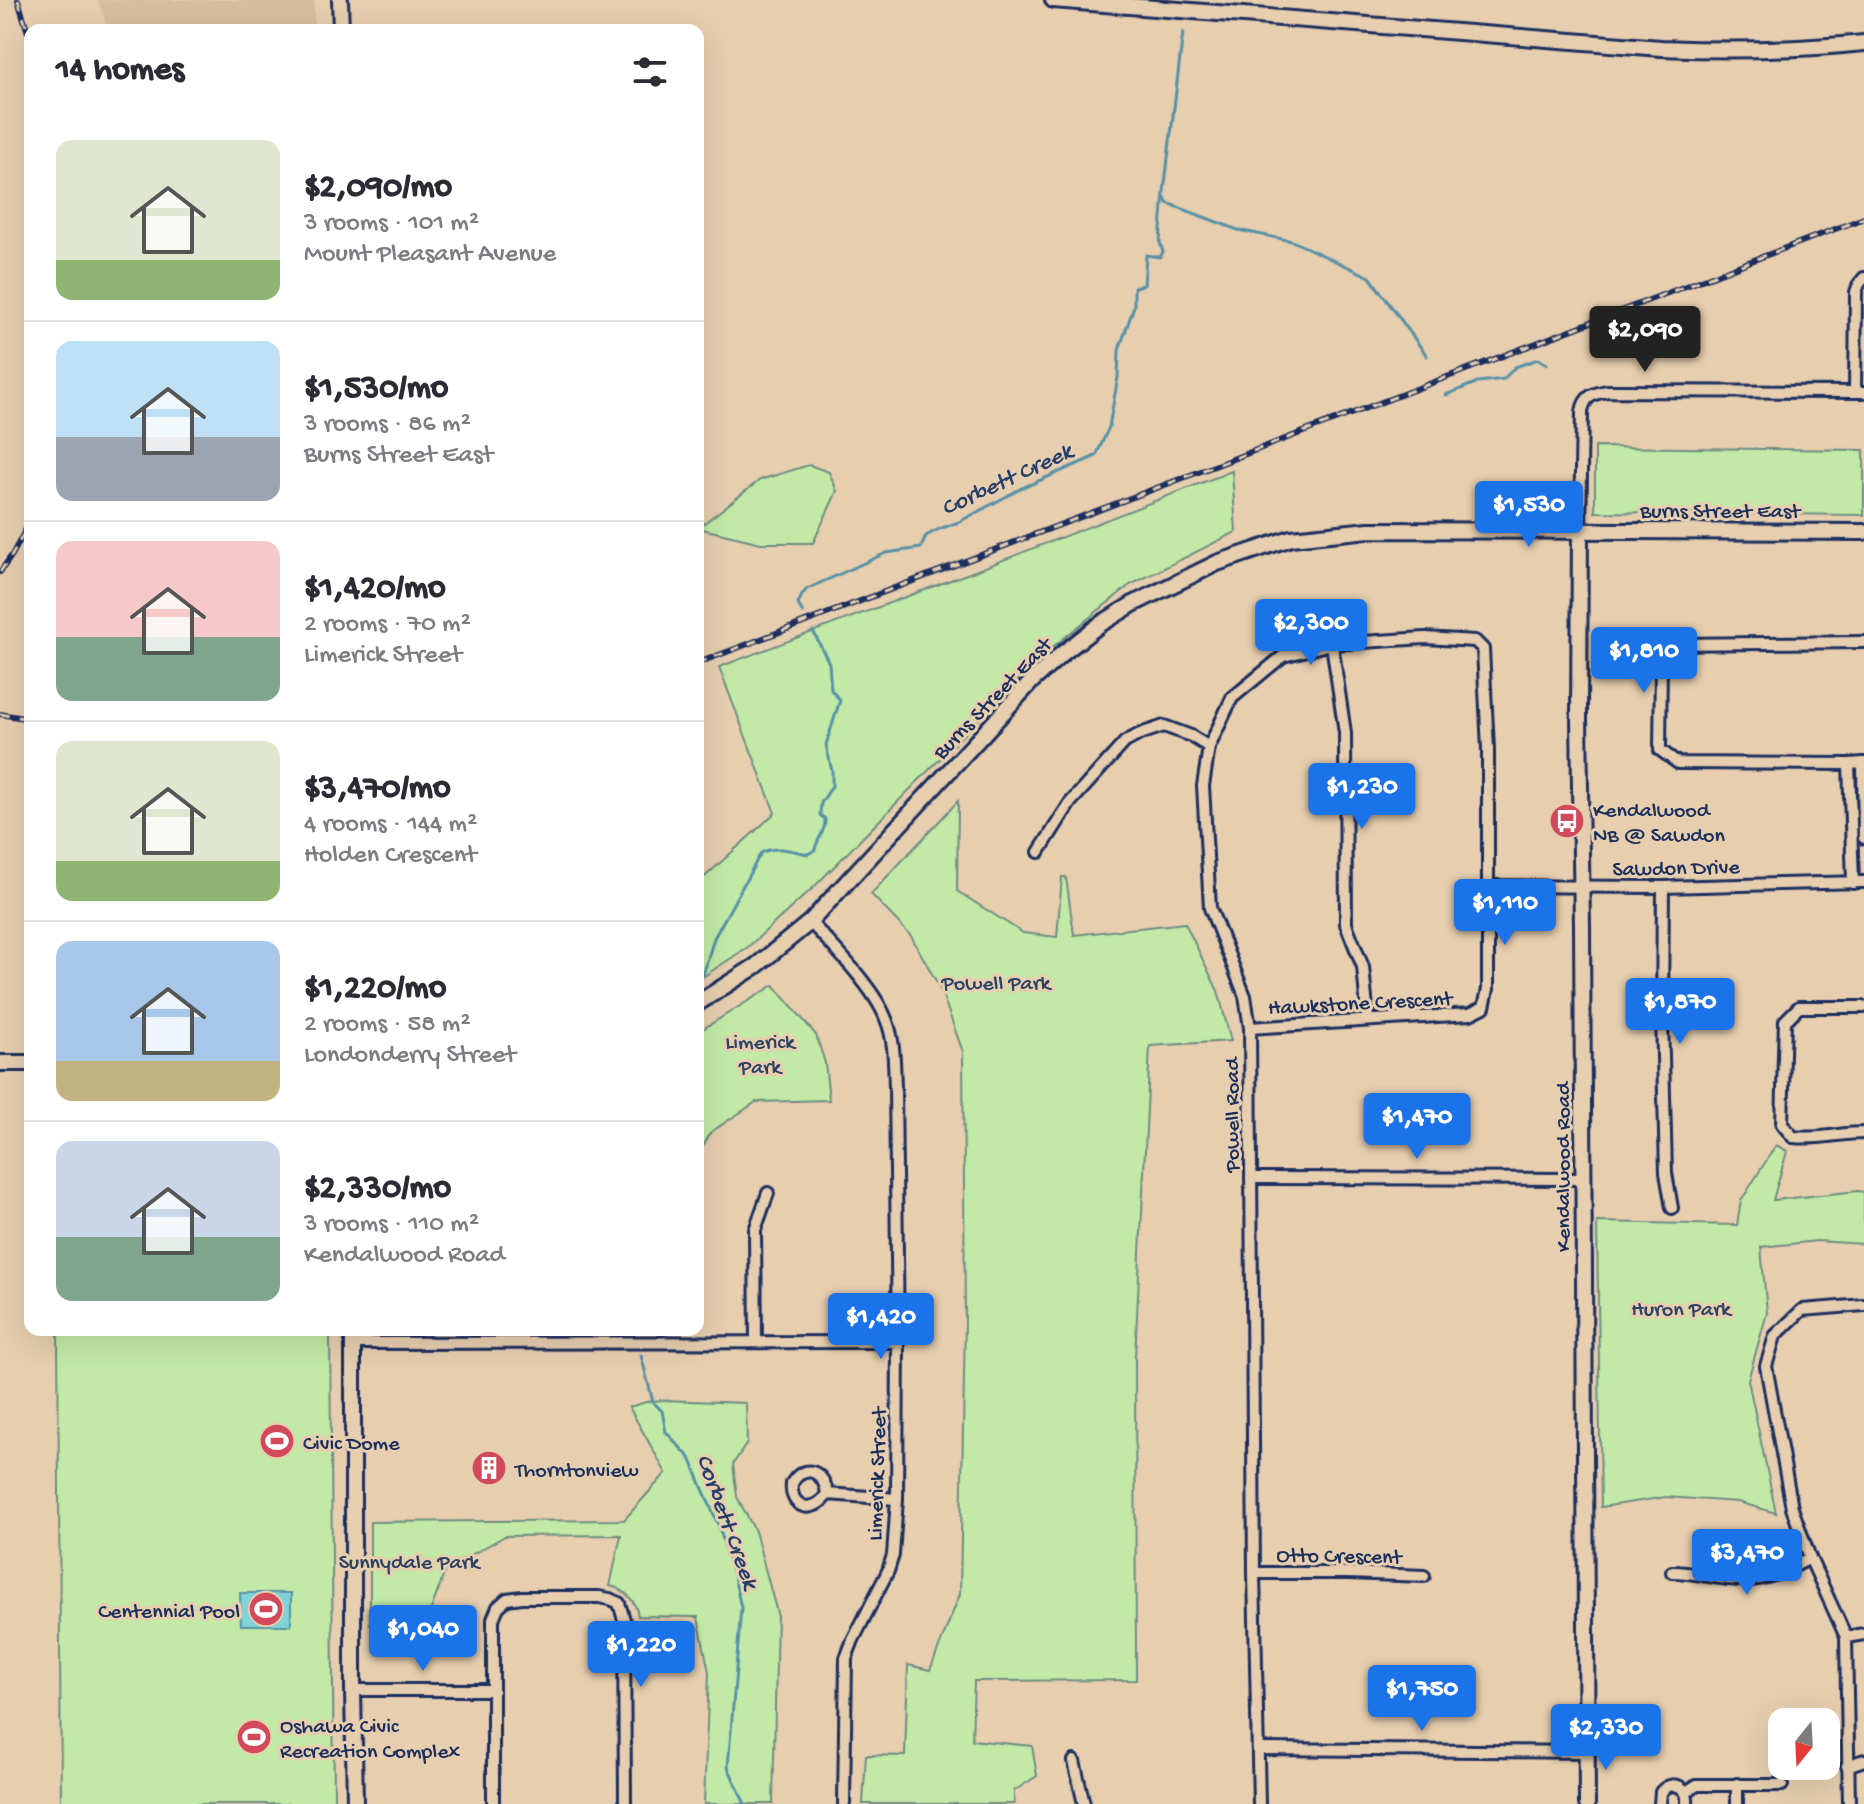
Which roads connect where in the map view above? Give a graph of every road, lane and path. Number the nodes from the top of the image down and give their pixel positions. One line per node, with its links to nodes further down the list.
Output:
1 (340, 0): 3 (street)
2 (1053, 0): 4 (street)
3 (341, 24)
4 (1864, 43)
5 (1864, 278): 6 (street)
6 (1860, 392): 7 (street)
7 (1580, 530): 8 (street, Burns Street East); 19 (street, Kendalwood Road); 21 (street, Burns Street East)
8 (1864, 532)
9 (1475, 641): 11 (street, Powell Road); 18 (street, Hawkstone Crescent)
10 (1864, 642): 14 (street)
11 (1332, 644): 12 (street, Powell Road); 24 (street)
12 (1209, 747): 16 (street); 25 (street, Powell Road)
13 (1864, 763): 14 (street); 15 (street)
14 (1849, 764): 17 (street)
15 (1864, 838)
16 (1039, 852)
17 (1858, 882): 20 (street, Sawdon Drive)
18 (1488, 886): 19 (street, Sawdon Drive); 24 (street, Hawkstone Crescent)
19 (1580, 887): 20 (street, Sawdon Drive); 30 (street, Kendalwood Road)
20 (1663, 887): 32 (street)
21 (810, 922): 22 (street, Burns Street East); 37 (street, Limerick Street)
22 (704, 999)
23 (1864, 1007): 28 (street)
24 (1368, 1020): 25 (street, Hawkstone Crescent)
25 (1250, 1028): 29 (street, Powell Road)
26 (0, 1063): 27 (street)
27 (24, 1063)
28 (1864, 1133)
29 (1251, 1178): 30 (street); 42 (street, Powell Road)
30 (1583, 1179): 49 (street, Kendalwood Road)
31 (768, 1193): 36 (street)
32 (1672, 1208)
33 (1864, 1305): 40 (street)
34 (353, 1336): 35 (street); 46 (street)
35 (459, 1336): 36 (street)
36 (756, 1341): 37 (street)
37 (898, 1342): 39 (street, Limerick Street)
38 (827, 1494): 39 (street)
39 (897, 1499): 59 (street, Limerick Street)
40 (1810, 1558): 41 (street); 45 (street)
41 (1672, 1572)
42 (1254, 1573): 43 (street, Otto Crescent); 48 (street, Powell Road)
43 (1424, 1576)
44 (1864, 1634): 45 (street)
45 (1846, 1637): 52 (street)
46 (353, 1690): 47 (street); 56 (street)
47 (493, 1690): 57 (street); 58 (street)
48 (1258, 1749): 49 (street); 61 (street, Powell Road)
49 (1587, 1752): 62 (street, Kendalwood Road)
50 (1864, 1760): 52 (street)
51 (1074, 1761): 60 (street)
52 (1847, 1766): 66 (street)
53 (1737, 1784): 54 (street); 55 (street); 65 (street)
54 (1782, 1785)
55 (1686, 1792): 63 (street); 64 (street)
56 (355, 1804)
57 (493, 1804)
58 (625, 1804)
59 (844, 1804)
60 (1084, 1804)
61 (1259, 1804)
62 (1587, 1804)
63 (1660, 1804)
64 (1687, 1804)
65 (1737, 1804)
66 (1849, 1804)

